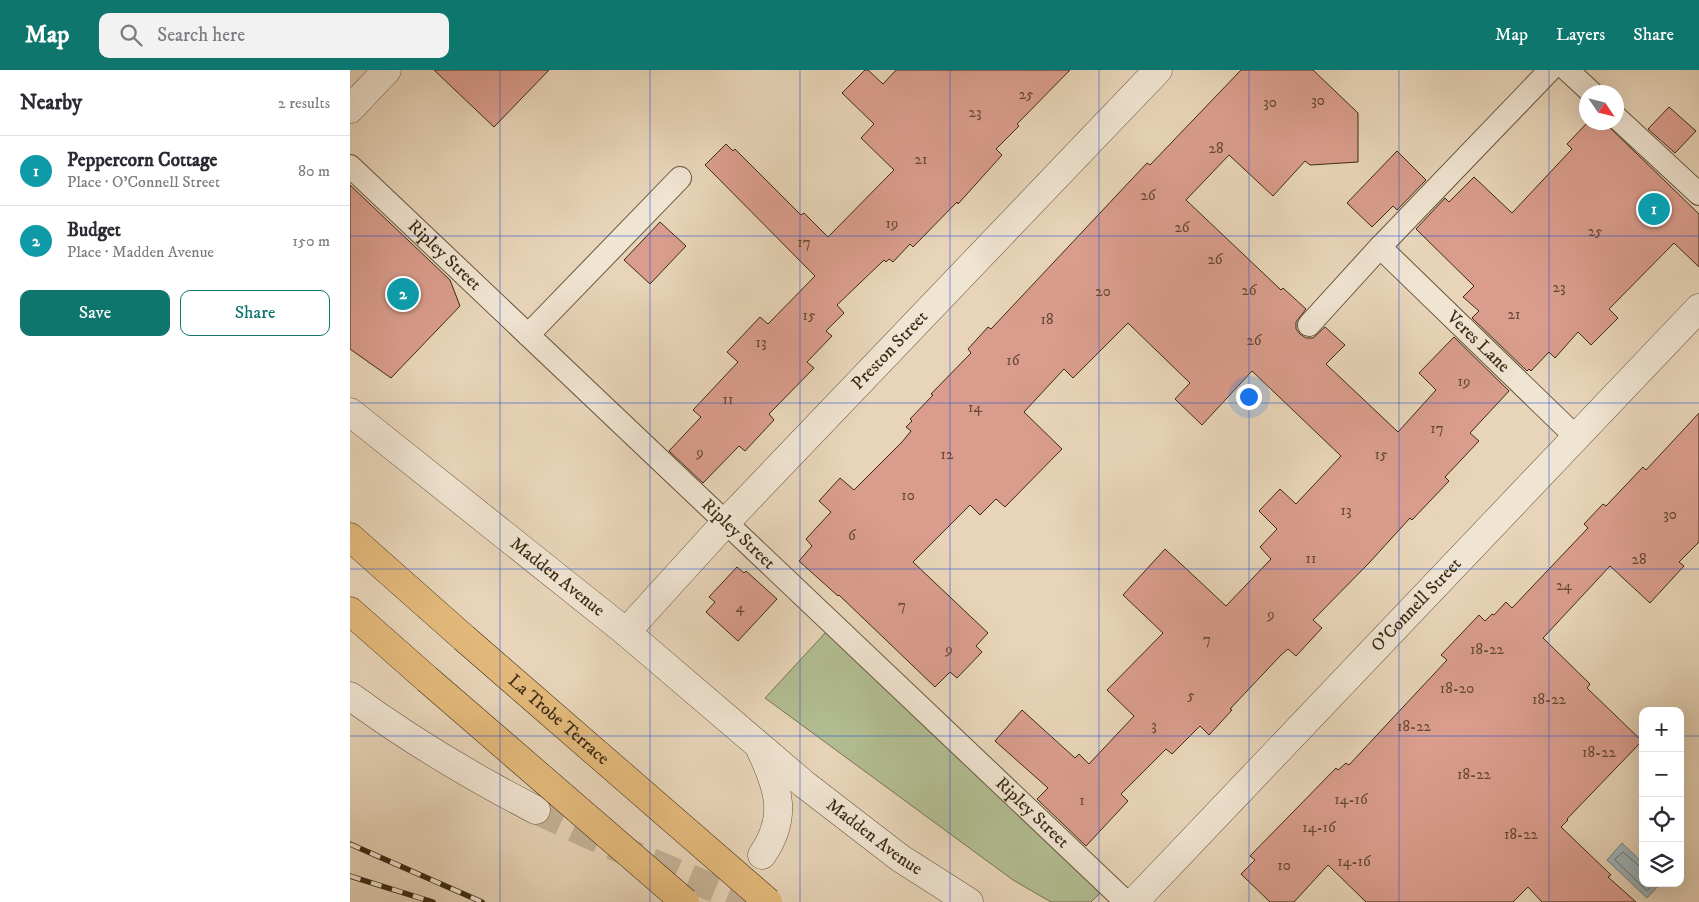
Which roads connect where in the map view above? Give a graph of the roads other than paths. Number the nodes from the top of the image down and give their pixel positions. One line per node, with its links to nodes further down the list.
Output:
1 (387, 70): 6 (street)
2 (1158, 70): 17 (street, Preston Street)
3 (1550, 70): 11 (lane)
4 (1566, 70): 5 (lane)
5 (1583, 85)
6 (350, 109)
7 (1624, 124): 10 (lane)
8 (350, 166): 14 (lane, Ripley Street)
9 (680, 178): 14 (lane)
10 (1699, 194)
11 (1380, 247): 13 (lane); 16 (lane, Veres Lane)
12 (1699, 308): 16 (street, O'Connell Street)
13 (1309, 325)
14 (528, 335): 17 (lane, Ripley Street)
15 (350, 412): 20 (street, Madden Avenue)
16 (1576, 437): 29 (street, O'Connell Street)
17 (726, 522): 20 (street, Preston Street); 28 (lane, Ripley Street)
18 (350, 537): 26 (highway, La Trobe Terrace, bridge)
19 (350, 611): 25 (highway, bridge)
20 (626, 632): 22 (street, Madden Avenue)
21 (350, 696): 23 (street)
22 (759, 747): 24 (street, Madden Avenue); 27 (street, Madden Avenue)
23 (536, 810)
24 (762, 855)
25 (685, 902)
26 (768, 902)
27 (969, 902)
28 (1126, 902)
29 (1134, 902)

